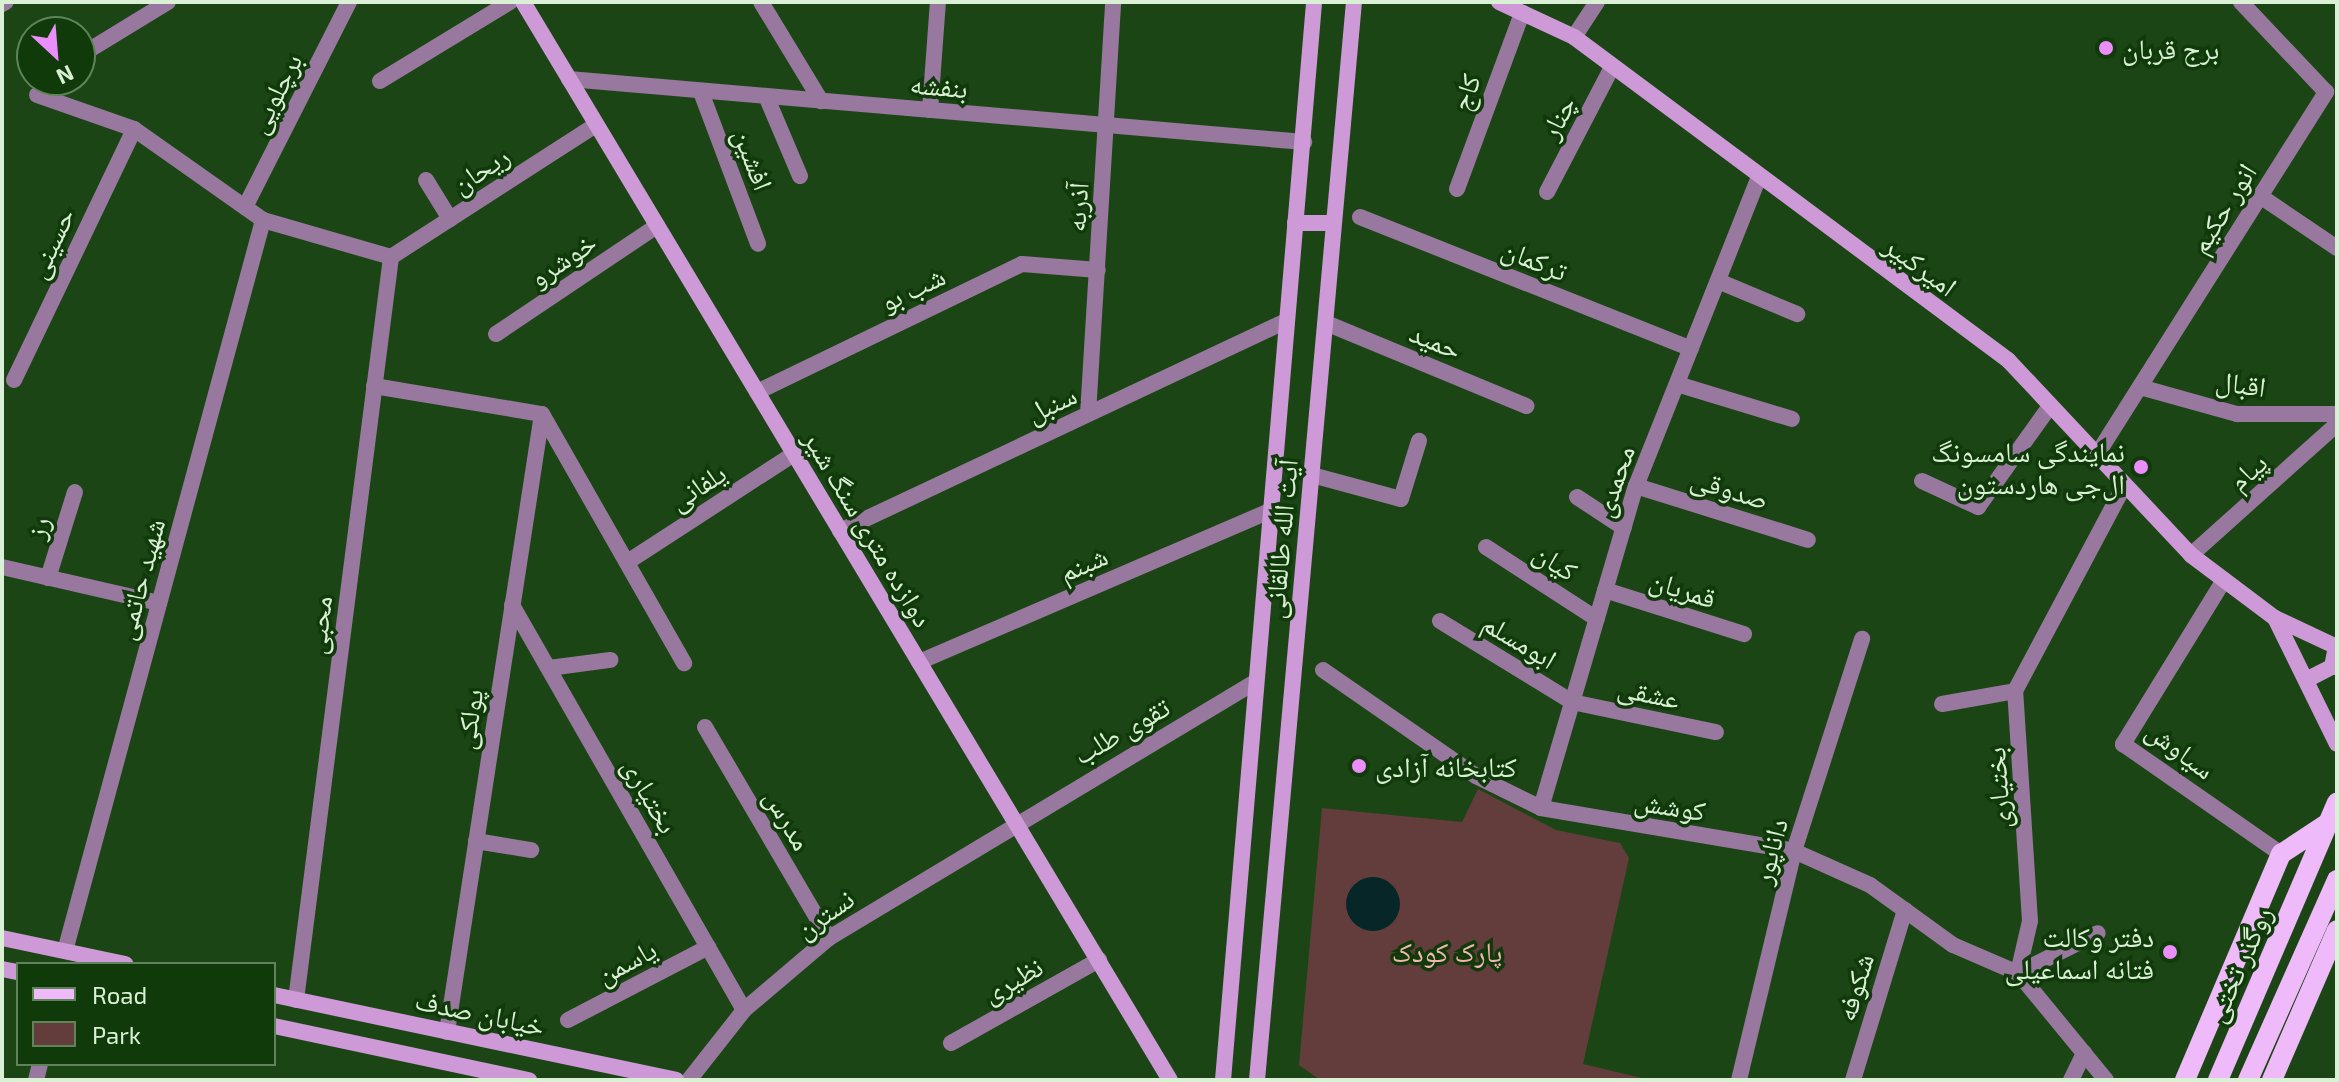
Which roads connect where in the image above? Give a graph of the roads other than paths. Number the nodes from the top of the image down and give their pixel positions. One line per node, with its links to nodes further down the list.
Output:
1 (168, 2): 15 (street)
2 (349, 2): 35 (street, برچلویی)
3 (510, 2): 18 (street)
4 (523, 2): 17 (main road, دوازده متری سنگ شیر)
5 (761, 2): 23 (street)
6 (938, 2): 24 (street)
7 (1113, 2): 26 (street, آذربه)
8 (1314, 2): 28 (main road, آیت الله طالقانی)
9 (1354, 2): 40 (main road, آیت الله طالقانی)
10 (1499, 2): 13 (main road, امیرکبیر)
11 (1597, 2): 14 (street)
12 (2241, 2): 19 (street, انور حکیم)
13 (1522, 13): 14 (main road, امیرکبیر); 32 (street, کاج)
14 (1574, 37): 16 (main road, امیرکبیر)
15 (96, 46)
16 (1612, 67): 31 (main road, امیرکبیر); 33 (street, چنار)
17 (569, 79): 20 (street, بنفشه); 25 (main road, دوازده متری سنگ شیر)
18 (380, 81)
19 (2331, 88): 34 (street, انور حکیم)
20 (701, 92): 22 (street, بنفشه); 42 (street, افشین)
21 (40, 96): 27 (street)
22 (766, 96): 23 (street, بنفشه); 29 (street)
23 (821, 101): 24 (street, بنفشه)
24 (930, 110): 26 (street, بنفشه)
25 (596, 125): 37 (street, ریحان); 41 (main road, دوازده متری سنگ شیر)
26 (1107, 125): 28 (street, بنفشه); 45 (street, آذربه)
27 (134, 129): 35 (street); 52 (street, حسینی)
28 (1304, 142): 39 (main road, آیت الله طالقانی)
29 (800, 176)
30 (426, 180): 37 (street)
31 (1758, 180): 46 (street, محمدی); 58 (main road, امیرکبیر)
32 (1457, 189)
33 (1547, 192)
34 (2260, 196): 43 (street); 55 (street, انور حکیم)
35 (245, 207): 38 (street)
36 (1360, 217): 51 (street, ترکمان)
37 (450, 219): 44 (street, ریحان)
38 (263, 220): 44 (street); 84 (street, شهید حاتمی)
39 (1295, 223): 40 (main road); 48 (main road, آیت الله طالقانی)
40 (1333, 223): 49 (main road, آیت الله طالقانی)
41 (657, 226): 50 (street, خوشرو); 56 (main road, دوازده متری سنگ شیر)
42 (758, 244)
43 (2337, 248)
44 (391, 257): 54 (street, محبی)
45 (1098, 270): 56 (street, شب بو); 60 (street, آذربه)
46 (1718, 281): 47 (street); 51 (street, محمدی)
47 (1797, 314)
48 (1283, 323): 60 (street, سنبل); 73 (main road, آیت الله طالقانی)
49 (1326, 323): 57 (street, حمید); 67 (main road, آیت الله طالقانی)
50 (496, 334)
51 (1691, 349): 53 (street, محمدی)
52 (14, 380)
53 (1677, 384): 62 (street); 69 (street, محمدی)
54 (374, 386): 59 (street); 125 (street, محبی)
55 (2140, 387): 61 (street, اقبال); 66 (street, انور حکیم)
56 (757, 392): 65 (main road, دوازده متری سنگ شیر)
57 (1526, 406)
58 (2050, 406): 66 (main road, امیرکبیر); 68 (street)
59 (542, 414): 79 (street); 85 (street, پولکی)
60 (1088, 414): 75 (street, سنبل)
61 (2337, 414)
62 (1792, 419)
63 (2337, 424): 78 (street, پیام)
64 (1419, 441): 67 (street)
65 (794, 454): 75 (main road, دوازده متری سنگ شیر); 79 (street, یلفانی)
66 (2096, 456): 70 (main road, امیرکبیر)
67 (1312, 475): 137 (main road, آیت الله طالقانی)
68 (1922, 481)
69 (1636, 486): 74 (street, محمدی); 76 (street, صدوقی)
70 (2124, 486): 78 (main road, امیرکبیر); 99 (street)
71 (75, 492): 81 (street, رز)
72 (1577, 497): 74 (street)
73 (1267, 512): 93 (street, شبنم); 98 (main road, آیت الله طالقانی)
74 (1624, 528): 83 (street, محمدی)
75 (840, 531): 93 (main road, دوازده متری سنگ شیر)
76 (1808, 540)
77 (1486, 547): 87 (street, کیان)
78 (2191, 555): 82 (main road, امیرکبیر)
79 (629, 561): 94 (street)
80 (2, 567): 81 (street)
81 (48, 578): 84 (street)
82 (2224, 580): 86 (main road, امیرکبیر); 112 (street, سیاوش)
83 (1605, 590): 87 (street, محمدی); 89 (street, قمریان)
84 (159, 603): 120 (street, شهید حاتمی)
85 (512, 605): 95 (street, بختیاری); 109 (street, پولکی)
86 (2275, 618): 91 (main road); 97 (main road)
87 (1597, 619): 100 (street, محمدی)
88 (1440, 621): 100 (street, ابومسلم)
89 (1744, 634)
90 (1862, 639): 111 (street, داناپور)
91 (2337, 646): 97 (main road)
92 (610, 660): 95 (street)
93 (919, 662): 107 (main road, دوازده متری سنگ شیر)
94 (684, 663)
95 (549, 668): 119 (street, بختیاری)
96 (1323, 670): 106 (street, کوشش)
97 (2310, 678): 104 (main road)
98 (1252, 684): 107 (street, تقوی طلب); 136 (main road, آیت الله طالقانی)
99 (2015, 691): 101 (street); 123 (street, بختیاری)
100 (1572, 702): 103 (street, عشقی); 106 (street, محمدی)
101 (1942, 704)
102 (705, 727): 118 (street, مدرس)
103 (1716, 732)
104 (2337, 744)
105 (2337, 802): 108 (main road, روگذر تختی)
106 (1541, 808): 111 (street, کوشش)
107 (1016, 821): 118 (street, نسترن); 121 (main road, دوازده متری سنگ شیر)
108 (2325, 825): 112 (main road); 143 (main road, روگذر تختی)
109 (476, 841): 110 (street); 129 (street, پولکی)
110 (531, 850)
111 (1794, 851): 114 (street, کوشش); 138 (street, داناپور)
112 (2281, 854): 142 (main road)
113 (2336, 881): 144 (main road, روگذر تختی)
114 (1905, 910): 123 (street, کوشش); 139 (street, شکوفه)
115 (2337, 930): 145 (main road)
116 (2098, 933): 123 (street)
117 (2, 938): 120 (main road)
118 (829, 938): 126 (street, نسترن)
119 (708, 947): 126 (street, بختیاری); 127 (street, یاسمن)
120 (65, 951): 122 (main road)
121 (1099, 960): 130 (street, نظیری); 135 (main road, دوازده متری سنگ شیر)
122 (116, 962)
123 (2018, 973): 131 (street)
124 (276, 995): 125 (main road, خیابان صدف)
125 (296, 1000): 129 (main road, خیابان صدف)
126 (744, 1010): 134 (street, نسترن)
127 (568, 1020)
128 (276, 1026): 132 (main road, خیابان صدف)
129 (447, 1032): 133 (main road, خیابان صدف)
130 (951, 1043)
131 (2084, 1053): 140 (street); 141 (street)
132 (529, 1080)
133 (676, 1080)
134 (689, 1080)
135 (1170, 1080)
136 (1223, 1080)
137 (1257, 1080)
138 (1739, 1080)
139 (1853, 1080)
140 (2071, 1080)
141 (2106, 1080)
142 (2185, 1080)
143 (2218, 1080)
144 (2248, 1080)
145 (2272, 1080)

